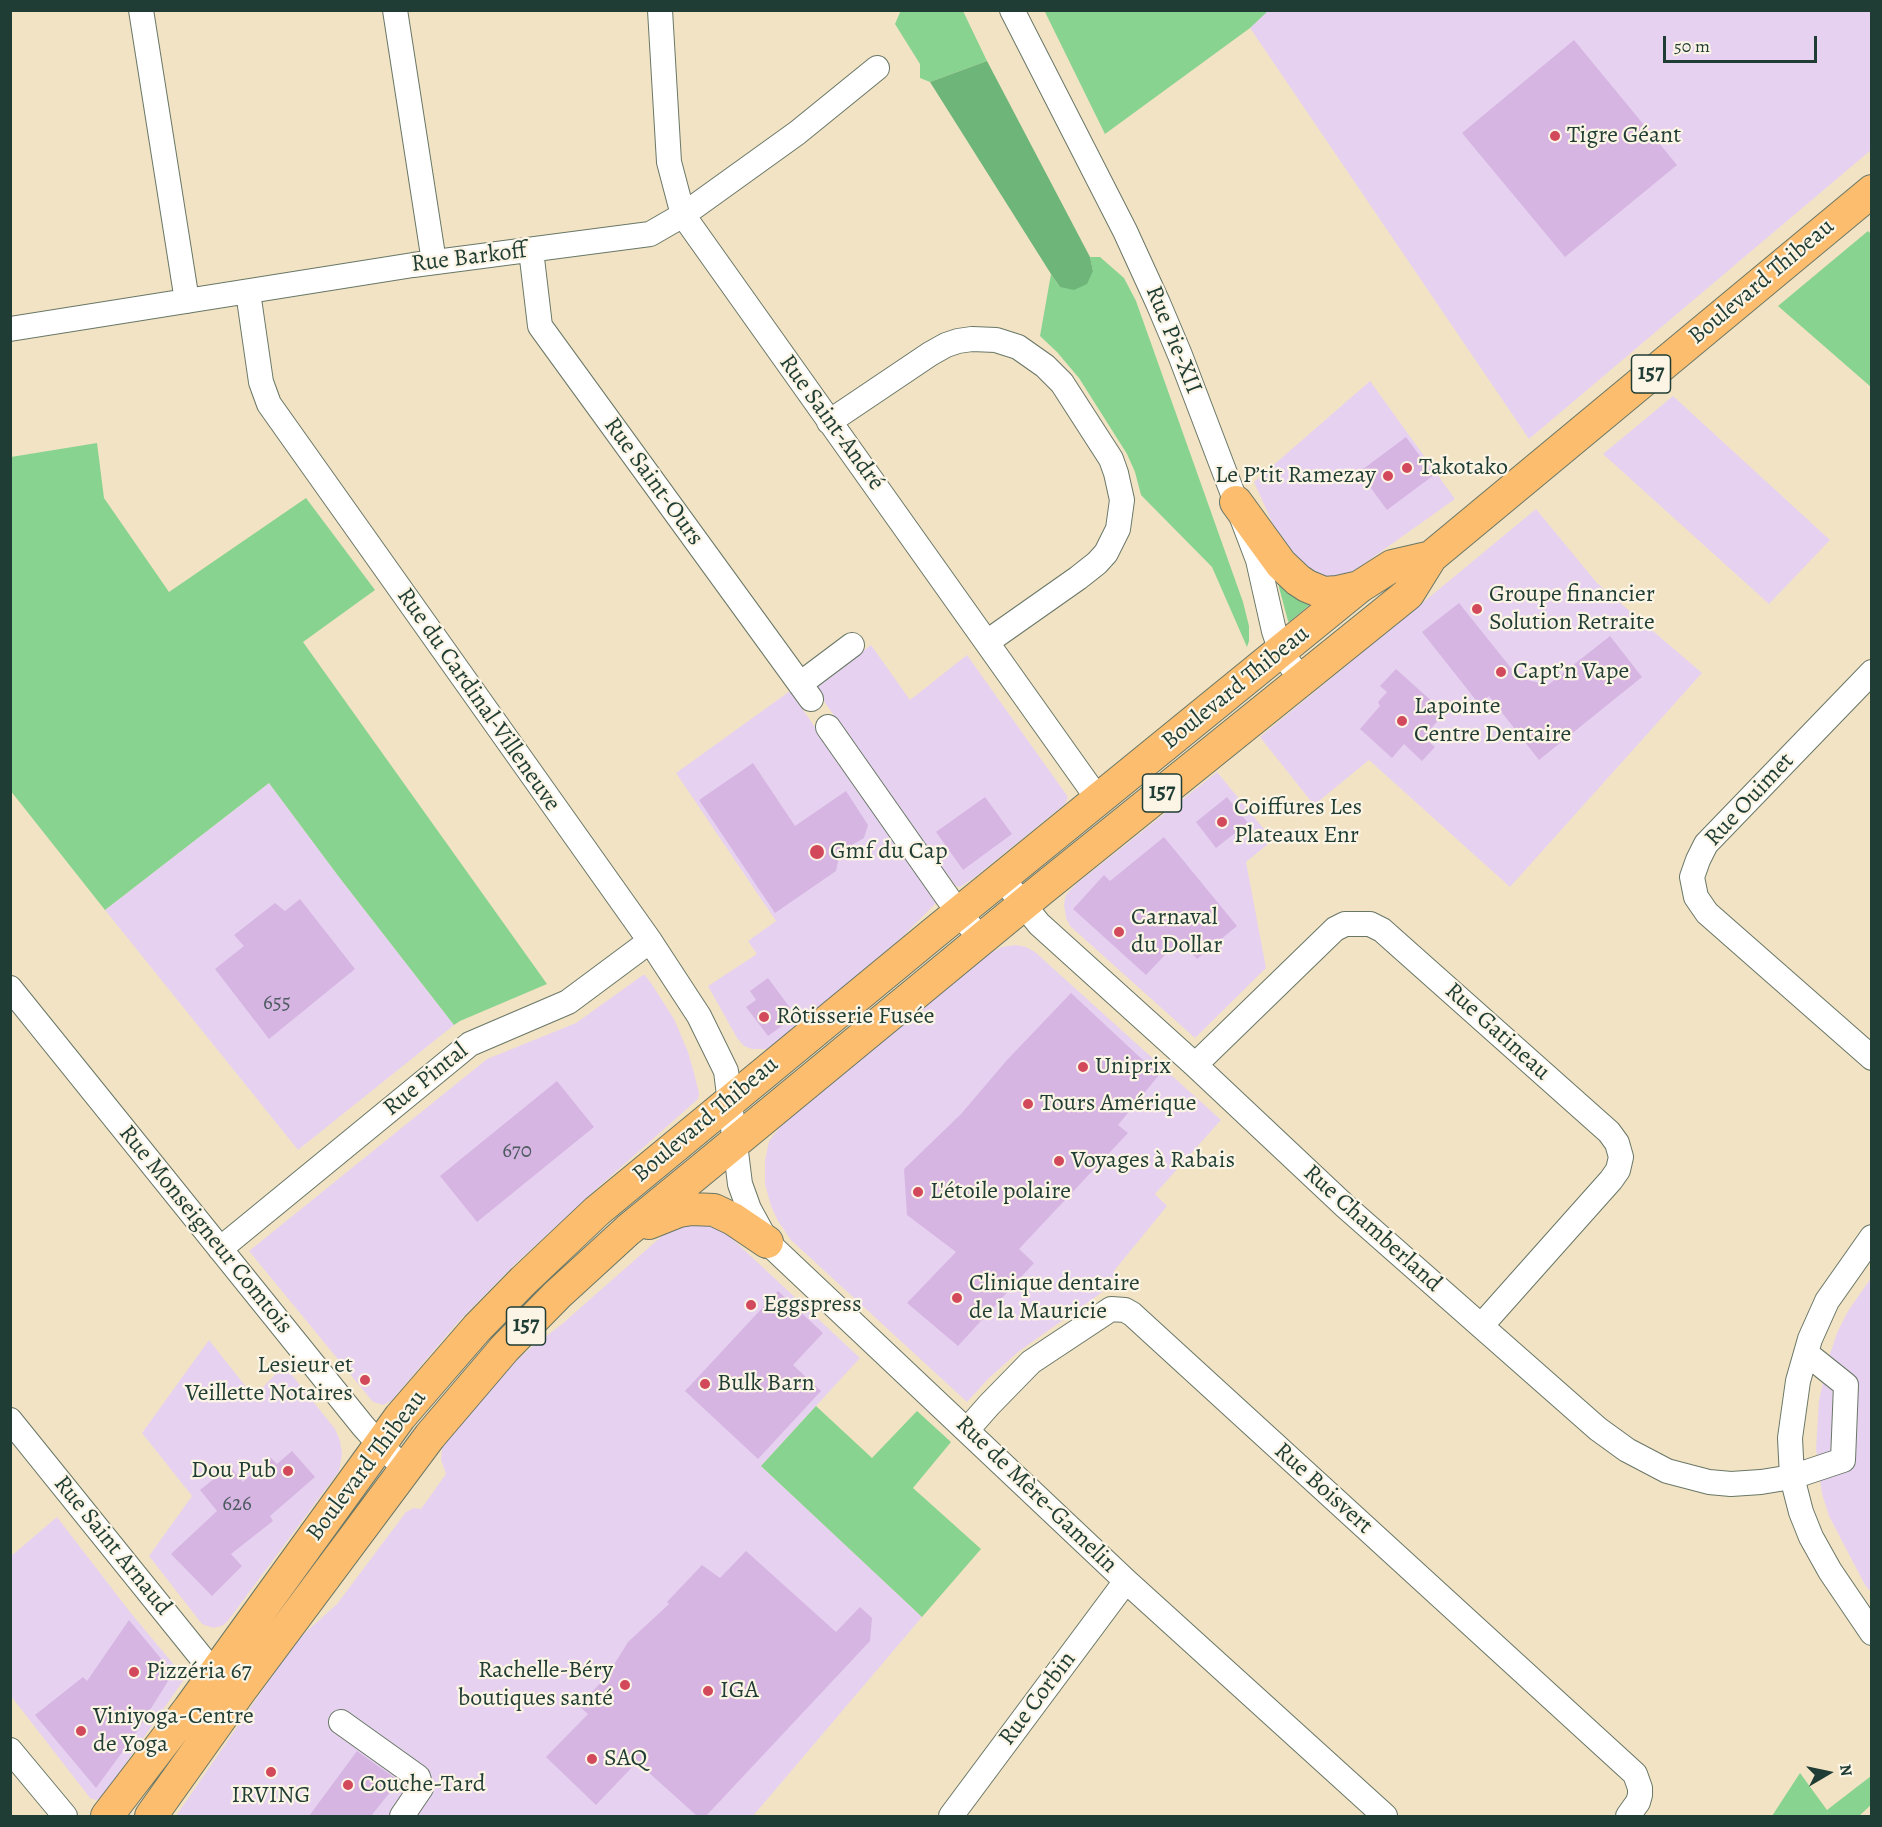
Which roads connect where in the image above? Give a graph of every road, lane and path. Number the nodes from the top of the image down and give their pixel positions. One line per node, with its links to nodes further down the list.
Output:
1 (141, 10): 11 (street)
2 (395, 10): 9 (street)
3 (660, 10): 7 (street, Rue Saint-André)
4 (1012, 10): 14 (street, Rue Pie-XII)
5 (877, 68): 7 (street, Rue Barkoff)
6 (1869, 196): 15 (main road, Boulevard Thibeau / 157)
7 (683, 215): 8 (street, Rue Barkoff); 13 (street, Rue Saint-André)
8 (531, 250): 9 (street, Rue Barkoff); 18 (street, Rue Saint-Ours)
9 (434, 262): 10 (street, Rue Barkoff)
10 (248, 292): 11 (street, Rue Barkoff); 28 (street, Rue du Cardinal-Villeneuve)
11 (187, 301): 12 (street, Rue Barkoff)
12 (10, 329)
13 (829, 422): 17 (street, Rue Saint-André); 17 (street)
14 (1236, 502): 16 (main road); 19 (street, Rue Pie-XII)
15 (1431, 557): 16 (main road, Boulevard Thibeau / 157); 21 (main road, Boulevard Thibeau / 157)
16 (1359, 587): 19 (main road, Boulevard Thibeau / 157)
17 (987, 642): 23 (street, Rue Saint-André)
18 (852, 645)
19 (1281, 652): 21 (street, Rue Pie-XII); 23 (main road, Boulevard Thibeau / 157)
20 (1872, 672): 30 (street, Rue Ouimet)
21 (1302, 681): 25 (main road, Boulevard Thibeau / 157)
22 (828, 727): 26 (street)
23 (1098, 800): 24 (main road, Boulevard Thibeau / 157)
24 (1002, 878): 25 (street, Rue Chamberland); 26 (main road, Boulevard Thibeau / 157)
25 (1023, 905): 27 (main road, Boulevard Thibeau / 157); 31 (street, Rue Chamberland)
26 (959, 912): 27 (street); 32 (main road, Boulevard Thibeau / 157)
27 (981, 940): 33 (main road, Boulevard Thibeau / 157)
28 (650, 941): 32 (street, Rue du Cardinal-Villeneuve); 37 (street, Rue Pintal)
29 (10, 988): 37 (street, Rue Monseigneur Comtois)
30 (1872, 1058)
31 (1195, 1065): 38 (street, Rue Chamberland); 38 (street, Rue Gatineau)
32 (730, 1100): 33 (street, Rue du Cardinal-Villeneuve); 42 (main road, Boulevard Thibeau / 157)
33 (734, 1143): 34 (main road, Boulevard Thibeau / 157); 36 (street, Rue de Mère-Gamelin)
34 (628, 1230): 36 (main road); 43 (main road, Boulevard Thibeau / 157)
35 (1872, 1237): 39 (street)
36 (767, 1242): 41 (street, Rue de Mère-Gamelin)
37 (220, 1249): 42 (street, Rue Monseigneur Comtois)
38 (1481, 1326): 44 (street, Rue Chamberland)
39 (1806, 1353): 44 (street); 44 (street, Rue Chamberland)
40 (10, 1420): 47 (street, Rue Saint Arnaud)
41 (967, 1430): 45 (street, Rue de Mère-Gamelin); 56 (street, Rue Boisvert)
42 (380, 1445): 43 (street, Rue Monseigneur Comtois); 47 (main road, Boulevard Thibeau / 157)
43 (405, 1468): 52 (main road, Boulevard Thibeau / 157)
44 (1792, 1477): 46 (street)
45 (1126, 1581): 54 (street, Rue Corbin); 55 (street, Rue de Mère-Gamelin)
46 (1872, 1633)
47 (214, 1673): 51 (main road, Boulevard Thibeau / 157)
48 (341, 1722): 53 (street)
49 (10, 1750): 50 (street)
50 (65, 1816)
51 (107, 1816)
52 (151, 1816)
53 (402, 1816)
54 (951, 1816)
55 (1385, 1816)
56 (1628, 1816)

